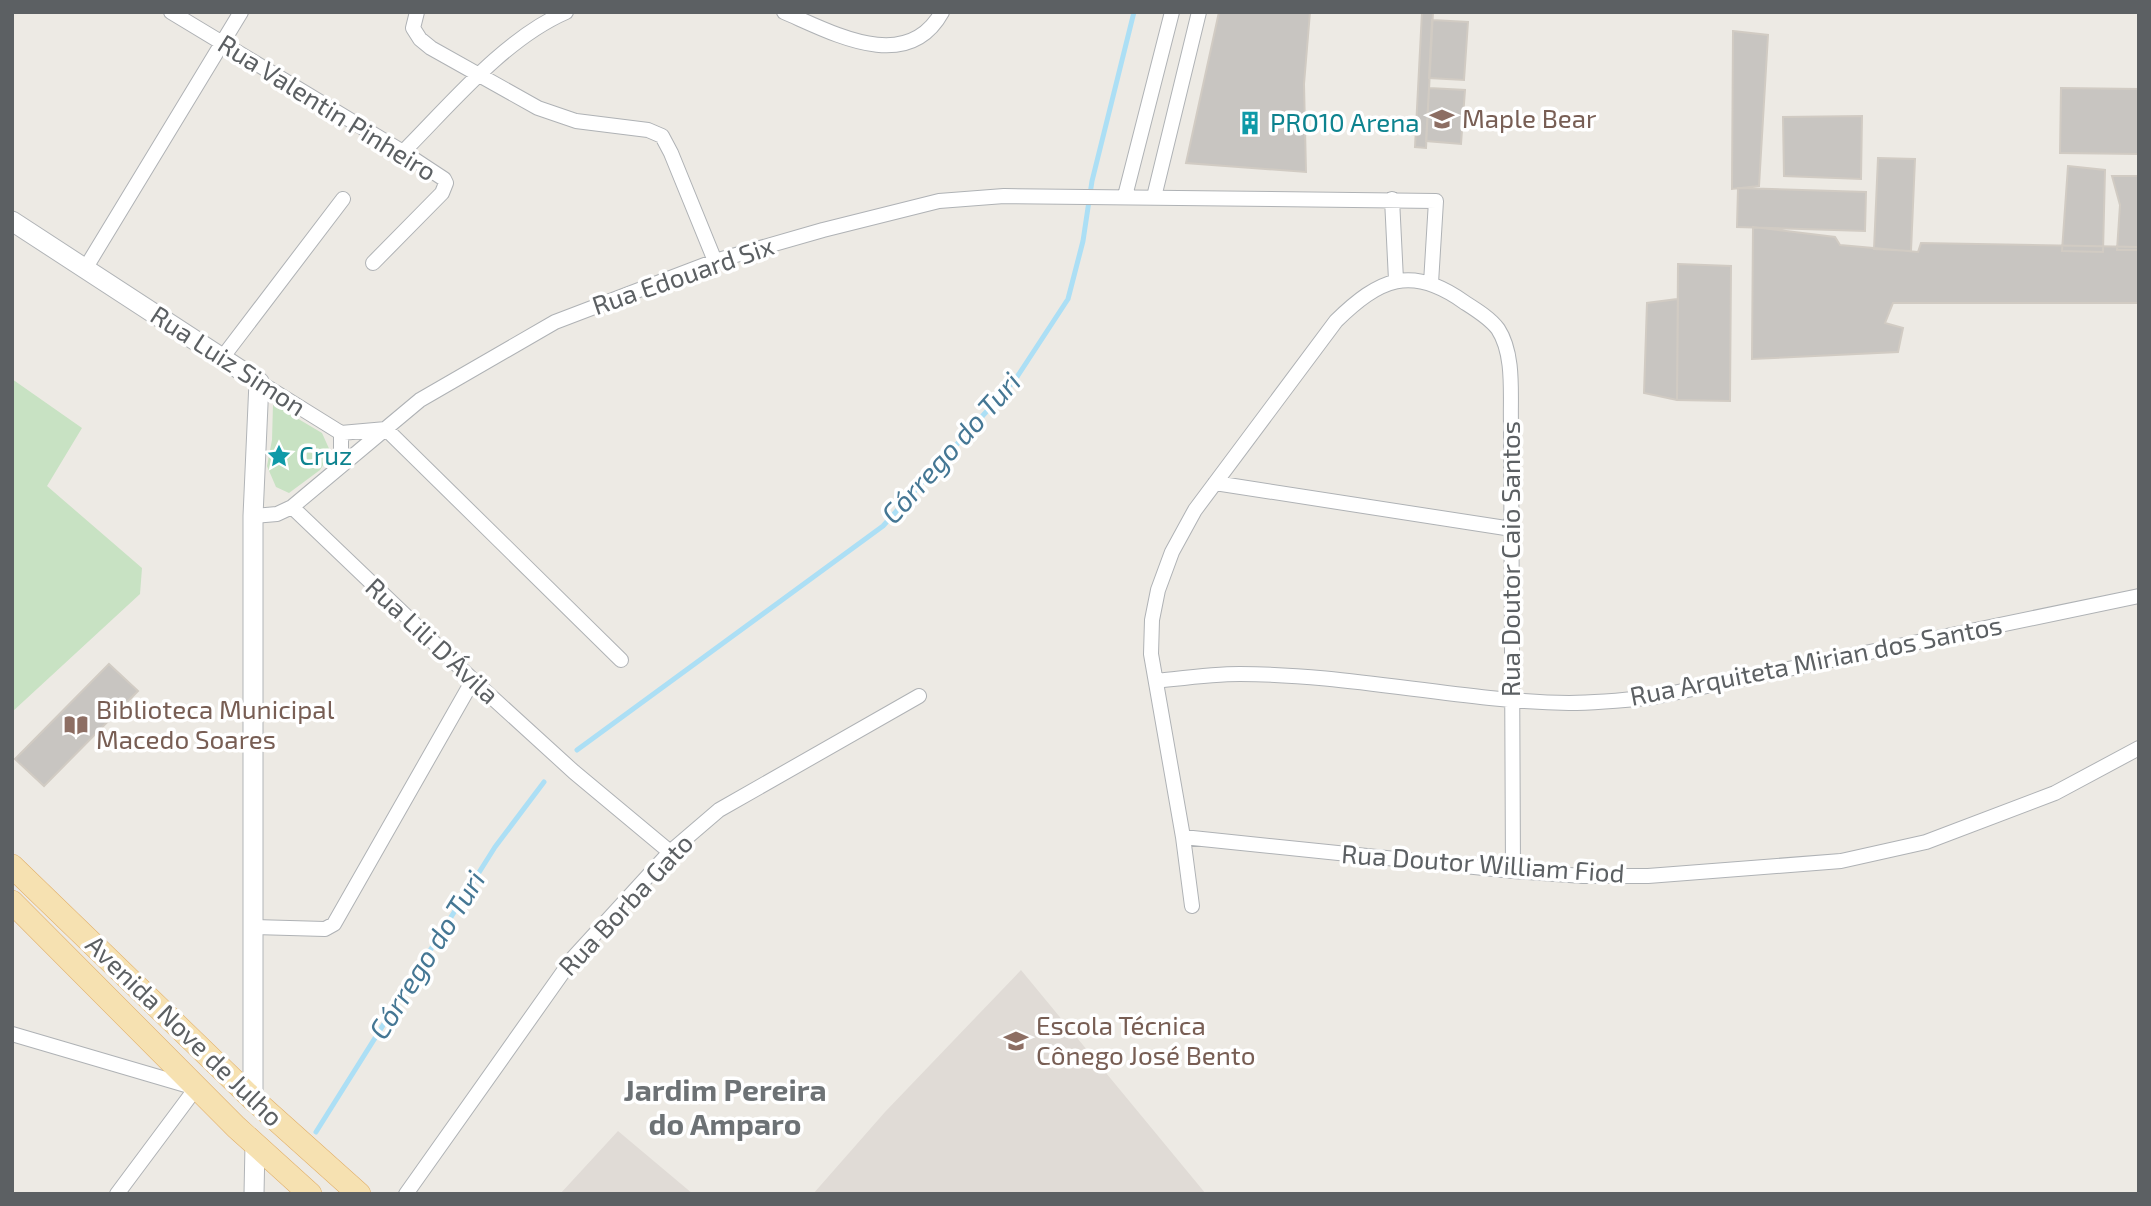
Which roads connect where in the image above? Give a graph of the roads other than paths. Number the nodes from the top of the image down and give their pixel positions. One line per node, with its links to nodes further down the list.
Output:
1 (171, 12): 9 (street, Rua Valentin Pinheiro)
2 (241, 12): 9 (street)
3 (417, 12): 10 (street)
4 (566, 12): 10 (street)
5 (784, 12): 6 (street)
6 (942, 12)
7 (1172, 12): 12 (street)
8 (1199, 12): 13 (street)
9 (222, 43): 11 (street, Rua Valentin Pinheiro); 19 (street)
10 (480, 76): 11 (street); 17 (street)
11 (403, 152): 18 (street, Rua Valentin Pinheiro)
12 (1125, 196): 13 (street, Rua Edouard Six); 17 (street, Rua Edouard Six)
13 (1154, 197): 15 (street, Rua Edouard Six)
14 (343, 199): 22 (street)
15 (1392, 199): 20 (street); 21 (street, Rua Edouard Six)
16 (12, 221): 19 (main road, Rua Luiz Simon)
17 (715, 261): 24 (street, Rua Edouard Six)
18 (373, 263)
19 (85, 269): 22 (main road, Rua Luiz Simon)
20 (1396, 280): 21 (street); 27 (street)
21 (1431, 283): 30 (street, Rua Doutor Caio Santos)
22 (222, 358): 23 (main road, Rua Luiz Simon)
23 (259, 382): 25 (street, Rua Luiz Simon); 29 (main road)
24 (386, 429): 25 (street); 26 (street, Rua Edouard Six); 32 (street)
25 (341, 433): 26 (street)
26 (341, 466): 28 (street, Rua Edouard Six)
27 (1215, 483): 30 (street); 34 (street)
28 (292, 507): 29 (street); 33 (street, Rua Lili D'Ávila)
29 (253, 516): 44 (main road)
30 (1512, 529): 36 (street, Rua Doutor Caio Santos)
31 (2139, 596): 36 (street, Rua Arquiteta Mirian dos Santos)
32 (621, 660)
33 (473, 680): 39 (street, Rua Lili D'Ávila); 44 (street)
34 (1156, 681): 36 (street, Rua Arquiteta Mirian dos Santos); 38 (street)
35 (919, 696): 39 (street, Rua Borba Gato)
36 (1512, 699): 41 (street, Rua Doutor Caio Santos)
37 (2139, 748): 41 (street, Rua Doutor William Fiod)
38 (1183, 837): 41 (street, Rua Doutor William Fiod); 43 (street)
39 (670, 852): 53 (street, Rua Borba Gato)
40 (12, 866): 47 (main road, Avenida Nove de Julho)
41 (1513, 871)
42 (12, 902): 46 (main road, Avenida Nove de Julho)
43 (1192, 906)
44 (252, 927): 47 (main road)
45 (12, 1034): 46 (street)
46 (196, 1088): 48 (main road, Avenida Nove de Julho); 50 (street)
47 (253, 1099): 52 (main road, Avenida Nove de Julho)
48 (255, 1145): 49 (main road, Avenida Nove de Julho); 51 (main road)
49 (309, 1193)
50 (117, 1194)
51 (254, 1194)
52 (359, 1194)
53 (406, 1194)

